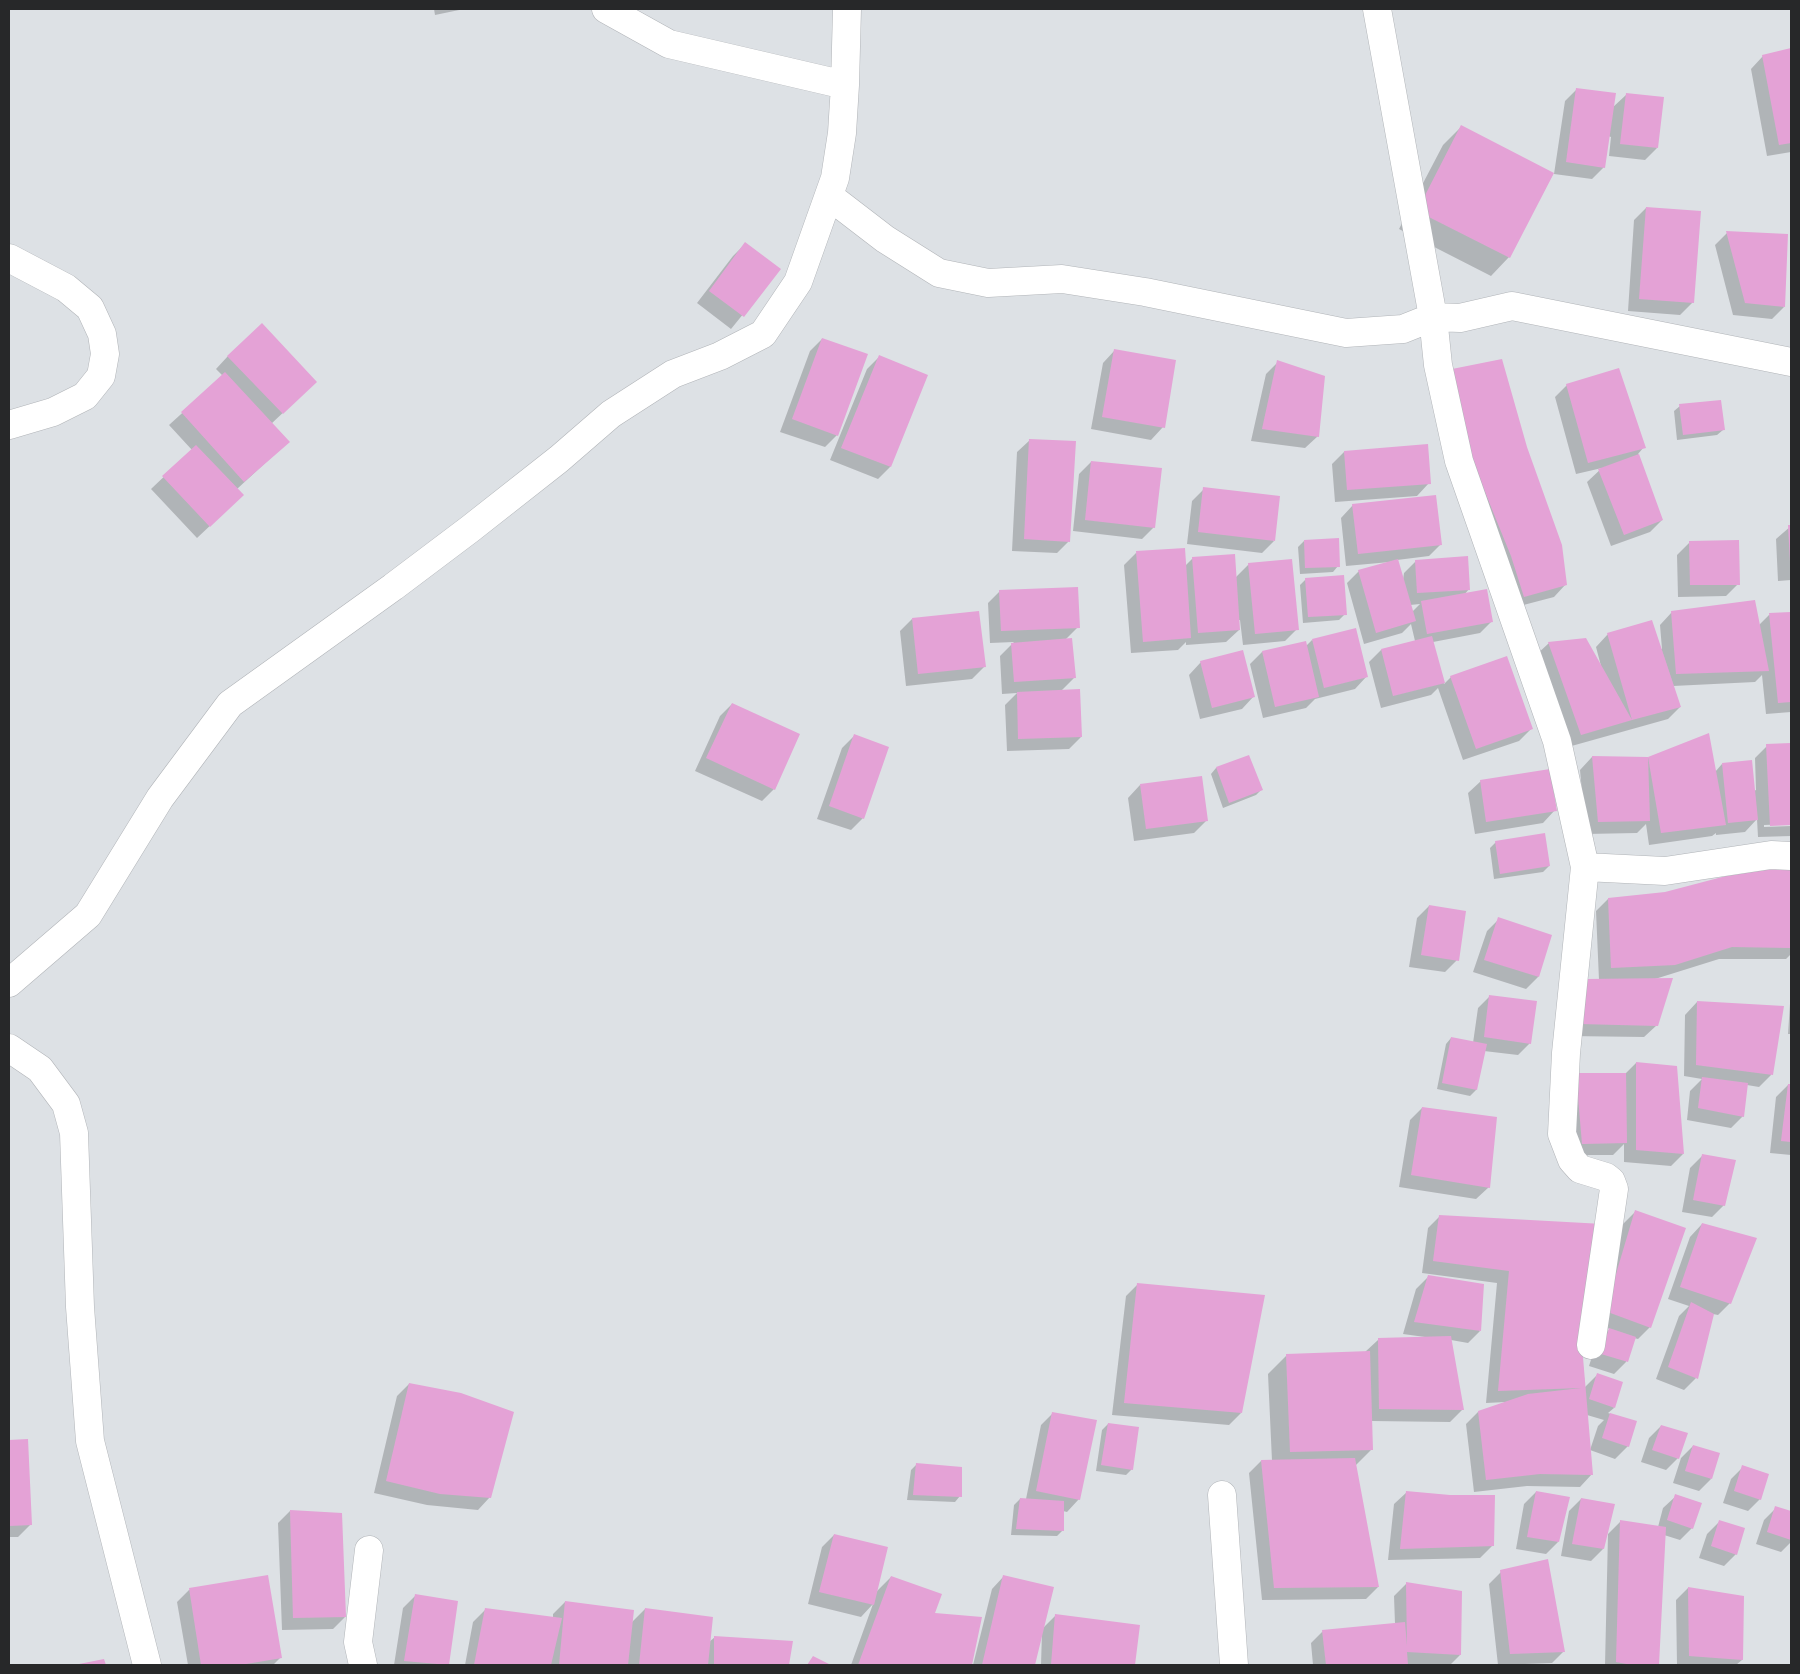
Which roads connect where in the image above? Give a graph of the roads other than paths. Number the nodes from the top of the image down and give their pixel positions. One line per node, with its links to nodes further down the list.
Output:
1 (606, 9): 4 (street)
2 (847, 9): 4 (street)
3 (1377, 9): 7 (street)
4 (845, 84): 5 (street)
5 (829, 196): 7 (street); 12 (street)
6 (9, 258): 9 (street)
7 (1432, 318): 8 (street); 11 (street)
8 (1791, 362)
9 (9, 425)
10 (1791, 856): 11 (street)
11 (1585, 867): 14 (street)
12 (9, 982)
13 (9, 1048): 17 (street)
14 (1592, 1345)
15 (1222, 1495): 19 (street)
16 (369, 1550): 18 (street)
17 (147, 1665)
18 (363, 1665)
19 (1234, 1665)

